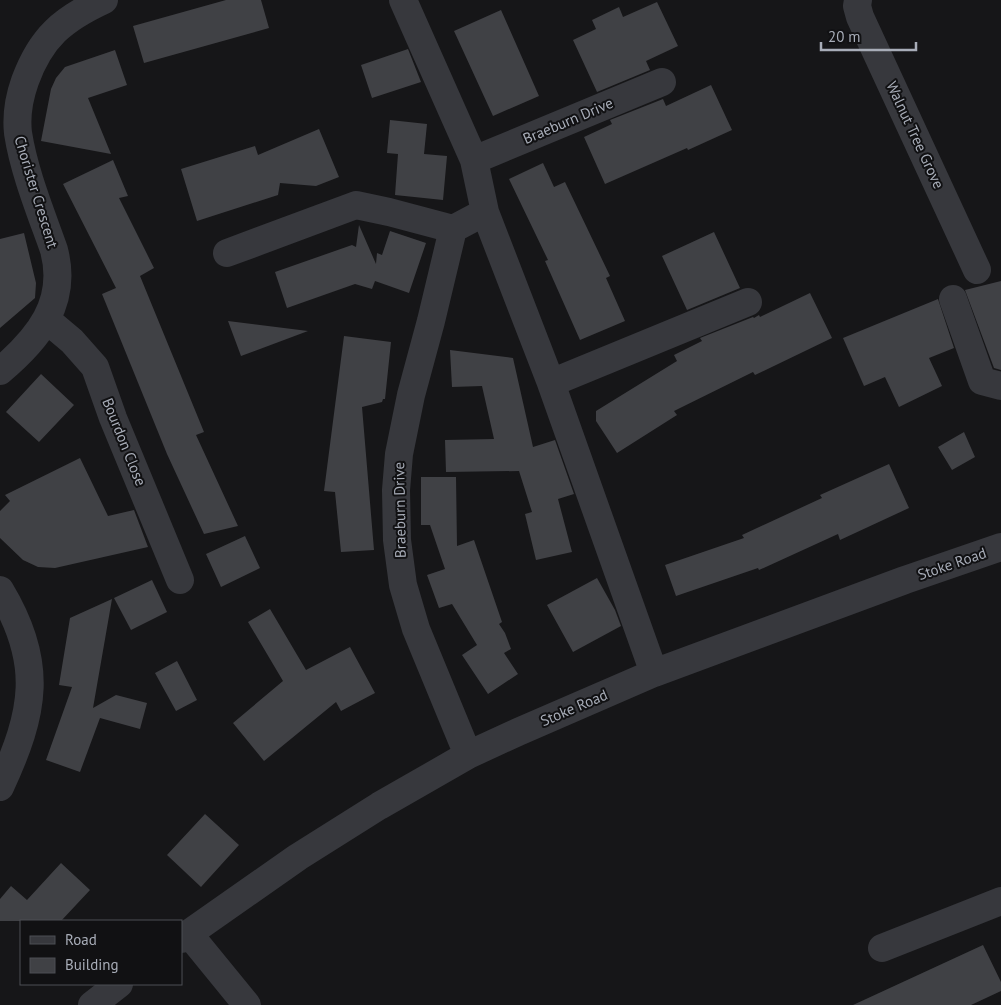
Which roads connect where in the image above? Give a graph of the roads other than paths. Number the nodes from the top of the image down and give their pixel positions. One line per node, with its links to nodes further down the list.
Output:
1 (104, 0): 12 (street, Chorister Crescent)
2 (403, 0): 5 (street)
3 (858, 0): 9 (street, Walnut Tree Grove)
4 (662, 82): 5 (street, Braeburn Drive)
5 (474, 160): 6 (street)
6 (485, 212): 7 (street); 14 (street)
7 (453, 229): 8 (street); 20 (street, Braeburn Drive)
8 (227, 252)
9 (977, 270)
10 (953, 299): 15 (street)
11 (748, 302): 14 (street)
12 (47, 320): 13 (street, Chorister Crescent); 17 (street, Bourdon Close)
13 (0, 371)
14 (551, 383): 19 (street)
15 (1001, 386)
16 (1001, 547): 19 (street, Stoke Road)
17 (180, 580)
18 (0, 590): 21 (street)
19 (654, 673): 20 (street, Stoke Road)
20 (468, 755): 23 (street, Stoke Road)
21 (0, 787)
22 (1001, 901): 24 (street)
23 (185, 936): 27 (street)
24 (882, 948)
25 (118, 985): 26 (street)
26 (92, 1005)
27 (247, 1005)

